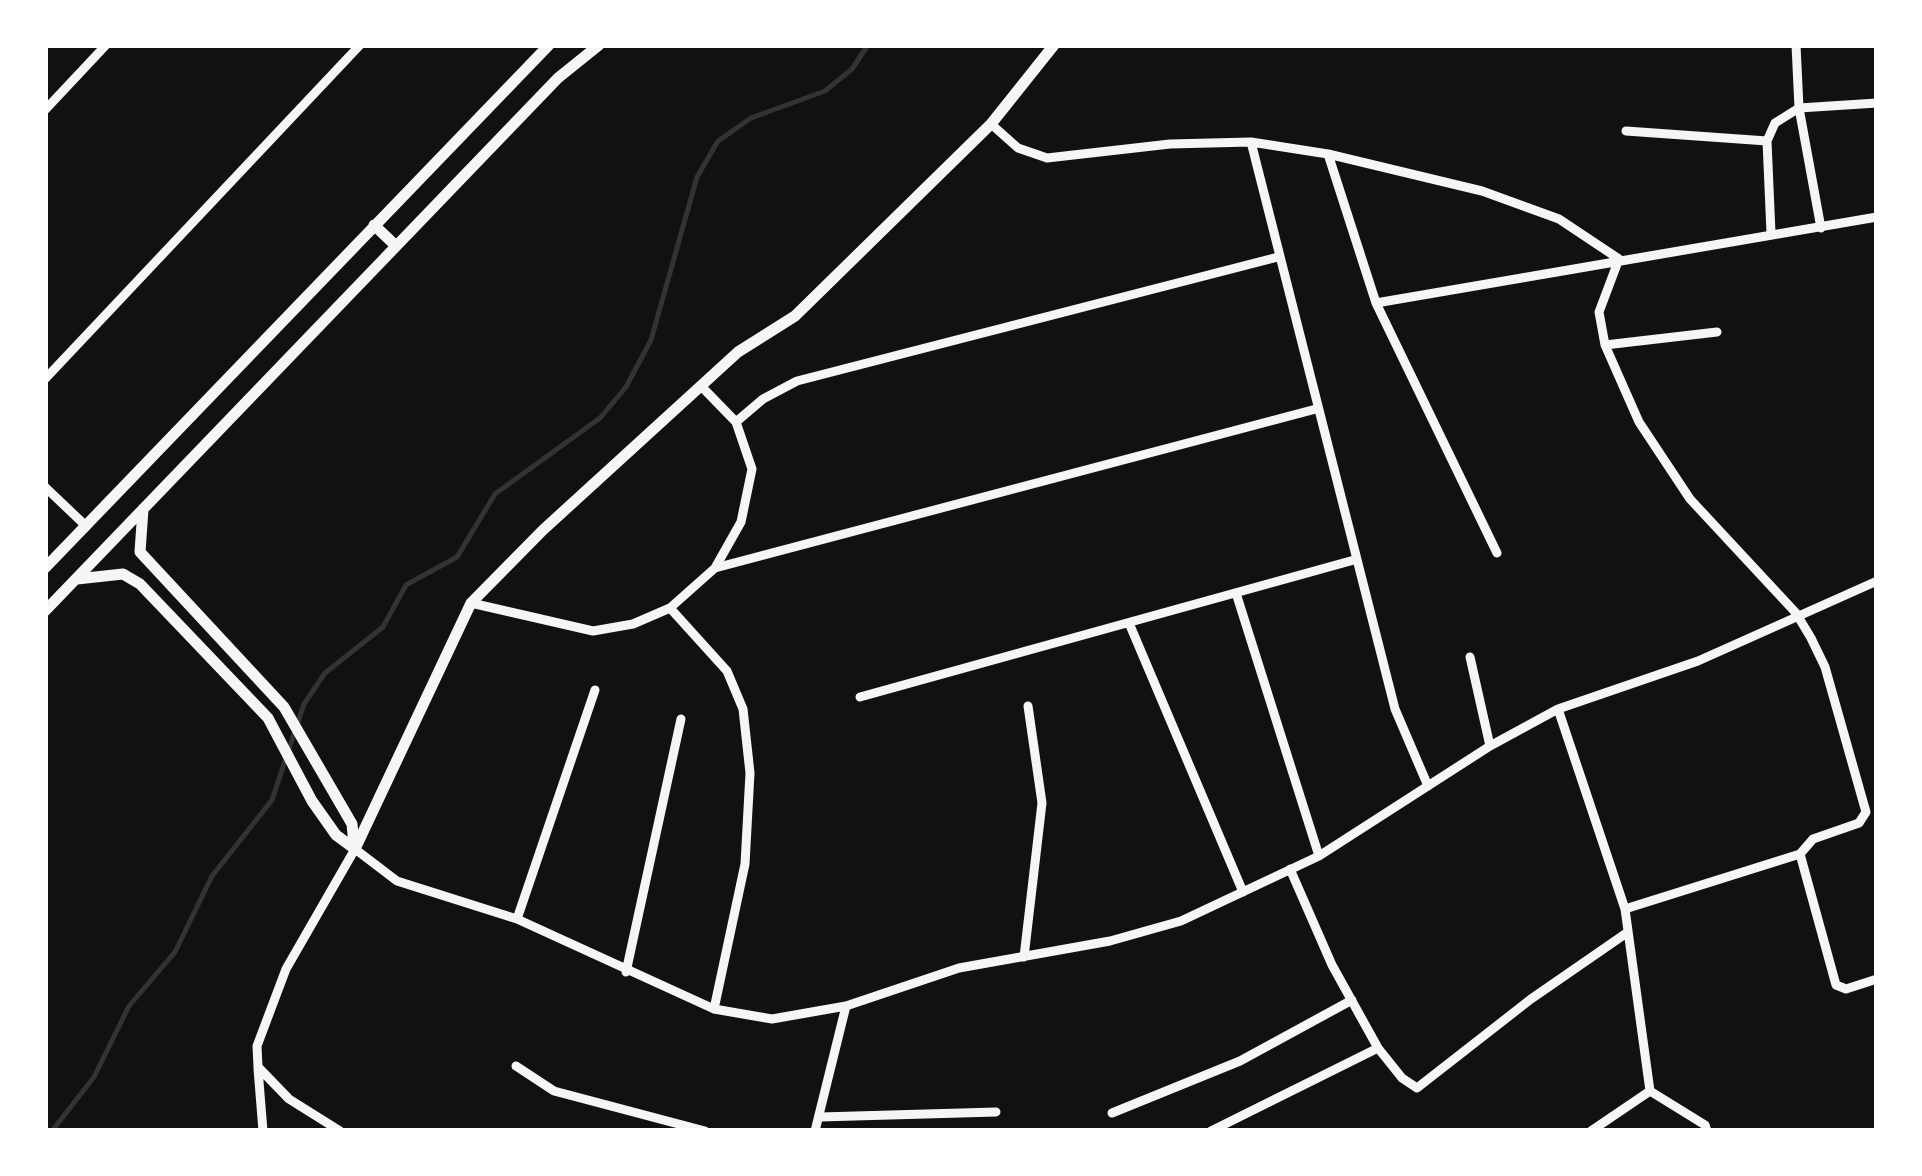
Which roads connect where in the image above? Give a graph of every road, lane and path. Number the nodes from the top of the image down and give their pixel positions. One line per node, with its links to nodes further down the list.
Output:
1 (106, 45): 9 (street)
2 (360, 45): 25 (street)
3 (548, 45): 16 (street)
4 (599, 45): 19 (street)
5 (1054, 45): 10 (street)
6 (1796, 45): 8 (street)
7 (1877, 103): 8 (street)
8 (1800, 108): 12 (street); 17 (street)
9 (45, 110)
10 (991, 124): 13 (street); 26 (street)
11 (1626, 131): 12 (street)
12 (1767, 140): 18 (street)
13 (1251, 142): 14 (street); 20 (street)
14 (1328, 154): 21 (street); 22 (street)
15 (1877, 216): 17 (street)
16 (374, 224): 19 (street); 31 (street)
17 (1821, 228): 18 (street)
18 (1772, 233): 21 (street)
19 (396, 246): 30 (street)
20 (1278, 257): 27 (street); 28 (street)
21 (1619, 259): 22 (street); 24 (street)
22 (1376, 303): 32 (street)
23 (1716, 332): 24 (street)
24 (1605, 344): 42 (street)
25 (45, 379)
26 (701, 386): 28 (street); 39 (street)
27 (1316, 409): 33 (street); 35 (street)
28 (736, 422): 35 (street)
29 (45, 487): 31 (street)
30 (143, 509): 36 (street); 52 (street)
31 (86, 526): 34 (street)
32 (1496, 553)
33 (1354, 560): 38 (street); 51 (street)
34 (45, 568)
35 (715, 568): 40 (street)
36 (74, 580): 41 (street); 52 (street)
37 (1877, 581): 42 (street)
38 (1236, 593): 43 (street); 54 (street)
39 (471, 603): 40 (street); 52 (street)
40 (670, 608): 65 (street)
41 (45, 611)
42 (1796, 614): 48 (street); 53 (street)
43 (1128, 623): 46 (street); 56 (street)
44 (1470, 657): 50 (street)
45 (595, 690): 58 (street)
46 (860, 697)
47 (1028, 706): 60 (street)
48 (1558, 709): 50 (street); 57 (street)
49 (681, 720): 61 (street)
50 (1490, 746): 51 (street)
51 (1428, 786): 54 (street)
52 (355, 849): 58 (street); 67 (street)
53 (1800, 854): 57 (street); 62 (street)
54 (1319, 856): 55 (street)
55 (1290, 869): 56 (street); 63 (street)
56 (1243, 892): 60 (street)
57 (1625, 908): 59 (street)
58 (517, 919): 61 (street)
59 (1628, 932): 66 (street); 69 (street)
60 (1024, 957): 64 (street)
61 (626, 972): 65 (street)
62 (1877, 978)
63 (1352, 1000): 66 (street); 71 (street)
64 (846, 1006): 65 (street); 72 (street)
65 (714, 1009)
66 (1378, 1048): 77 (street)
67 (258, 1066): 73 (street); 74 (street)
68 (516, 1066): 75 (street)
69 (1650, 1090): 78 (street); 79 (street)
70 (996, 1112): 72 (street)
71 (1112, 1113)
72 (820, 1116): 76 (street)
73 (263, 1131)
74 (340, 1131)
75 (705, 1131)
76 (816, 1131)
77 (1211, 1131)
78 (1591, 1131)
79 (1708, 1131)

